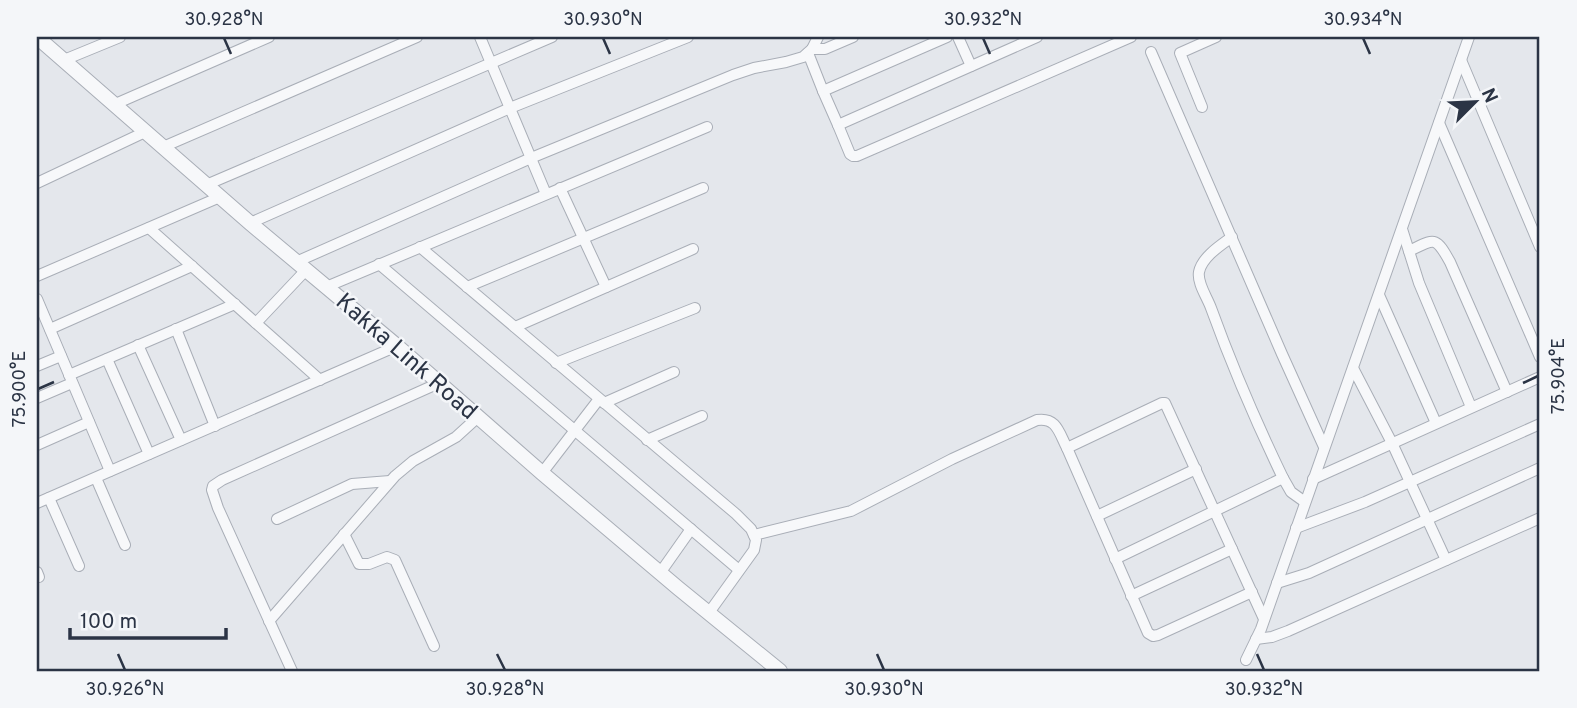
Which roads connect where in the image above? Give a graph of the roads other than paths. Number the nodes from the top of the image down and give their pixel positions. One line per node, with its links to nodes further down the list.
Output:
1 (37, 37): 18 (street, Kakka Link Road)
2 (120, 37): 18 (street)
3 (269, 37): 23 (street)
4 (417, 37): 30 (street)
5 (480, 37): 20 (street)
6 (552, 37): 20 (street)
7 (688, 37): 25 (street)
8 (818, 37): 16 (street)
9 (853, 37): 16 (street)
10 (947, 37): 22 (street)
11 (958, 37): 21 (street)
12 (1037, 37): 21 (street)
13 (1131, 37): 27 (street)
14 (1216, 37): 24 (street)
15 (1469, 37): 19 (street)
16 (810, 51): 22 (street); 31 (street)
17 (1151, 52): 41 (street)
18 (64, 60): 23 (street, Kakka Link Road)
19 (1461, 60): 26 (street); 43 (street)
20 (491, 63): 25 (street); 33 (street)
21 (971, 66): 27 (street)
22 (823, 91): 27 (street)
23 (113, 105): 29 (street, Kakka Link Road)
24 (1202, 107)
25 (510, 108): 31 (street); 38 (street)
26 (1439, 123): 40 (street); 65 (street)
27 (838, 125)
28 (707, 127): 34 (street)
29 (145, 132): 30 (street, Kakka Link Road); 32 (street)
30 (163, 147): 33 (street, Kakka Link Road)
31 (531, 158): 36 (street); 49 (street)
32 (37, 183)
33 (206, 185): 37 (street, Kakka Link Road)
34 (560, 188): 36 (street); 42 (street)
35 (703, 188): 42 (street)
36 (546, 194): 44 (street)
37 (220, 197): 38 (street, Kakka Link Road); 39 (street)
38 (250, 223): 49 (street, Kakka Link Road)
39 (149, 228): 48 (street); 50 (street)
40 (1402, 229): 46 (street); 54 (street)
41 (1232, 237): 90 (street); 98 (street)
42 (584, 238): 52 (street); 53 (street)
43 (1539, 243)
44 (420, 247): 47 (street); 52 (street)
45 (692, 249): 53 (street)
46 (1409, 251): 75 (street); 78 (street)
47 (379, 264): 51 (street); 85 (street)
48 (192, 266): 56 (street); 60 (street)
49 (301, 266): 51 (street, Kakka Link Road); 58 (street)
50 (37, 276)
51 (326, 286): 63 (street, Kakka Link Road)
52 (467, 287): 59 (street)
53 (606, 287): 59 (street)
54 (1379, 295): 69 (street); 82 (street)
55 (37, 299): 60 (street)
56 (235, 304): 58 (street); 61 (street)
57 (695, 307): 67 (street)
58 (257, 323): 73 (street)
59 (515, 327): 67 (street)
60 (50, 329): 64 (street)
61 (176, 329): 62 (street); 84 (street)
62 (138, 345): 66 (street); 86 (street)
63 (397, 346): 73 (street); 74 (street, Kakka Link Road)
64 (61, 356): 68 (street); 72 (street)
65 (1540, 357)
66 (107, 359): 72 (street); 92 (street)
67 (556, 363): 77 (street)
68 (37, 366)
69 (1353, 368): 88 (street); 90 (street)
70 (674, 372): 77 (street)
71 (1540, 377): 75 (street)
72 (71, 379): 76 (street); 81 (street)
73 (320, 380): 84 (street)
74 (439, 383): 80 (street, Kakka Link Road); 126 (street)
75 (1507, 391): 78 (street)
76 (37, 398)
77 (601, 401): 85 (street); 87 (street)
78 (1471, 407): 82 (street)
79 (702, 416): 87 (street)
80 (478, 417): 96 (street, Kakka Link Road); 100 (street)
81 (89, 422): 89 (street); 95 (street)
82 (1436, 423): 88 (street)
83 (1540, 424): 101 (street)
84 (215, 426): 86 (street)
85 (574, 431): 96 (street); 111 (street)
86 (181, 440): 92 (street)
87 (648, 440): 113 (street)
88 (1392, 443): 99 (street); 101 (street)
89 (37, 445)
90 (1324, 447): 99 (street)
91 (1067, 448): 94 (street); 106 (street); 113 (street)
92 (149, 454): 95 (street)
93 (1540, 468): 109 (street)
94 (1196, 469): 105 (street); 106 (street)
95 (110, 471): 97 (street)
96 (542, 473): 120 (street, Kakka Link Road)
97 (96, 478): 102 (street); 114 (street)
98 (1283, 478): 103 (street); 105 (street)
99 (1313, 479): 103 (street)
100 (390, 481): 108 (street); 112 (street)
101 (1410, 482): 109 (street); 110 (street)
102 (49, 498): 104 (street); 118 (street)
103 (1305, 502): 110 (street)
104 (37, 503)
105 (1215, 511): 115 (street); 116 (street)
106 (1097, 516): 116 (street)
107 (1540, 518): 117 (street)
108 (277, 519)
109 (1427, 520): 117 (street); 121 (street)
110 (1296, 528): 121 (street)
111 (691, 529): 119 (street); 120 (street)
112 (344, 534): 126 (street); 128 (street)
113 (754, 534): 119 (street)
114 (125, 545)
115 (1232, 549): 122 (street); 123 (street)
116 (1115, 559): 123 (street)
117 (1446, 561): 127 (street)
118 (79, 566)
119 (738, 570): 124 (street)
120 (660, 573): 124 (street, Kakka Link Road)
121 (1277, 583): 125 (street)
122 (1252, 592): 123 (street); 125 (street)
123 (1131, 596)
124 (708, 614): 131 (street, Kakka Link Road)
125 (1264, 619): 127 (street)
126 (269, 621): 130 (street)
127 (1256, 639): 129 (street)
128 (434, 646)
129 (1246, 660)
130 (292, 671)
131 (780, 671)

